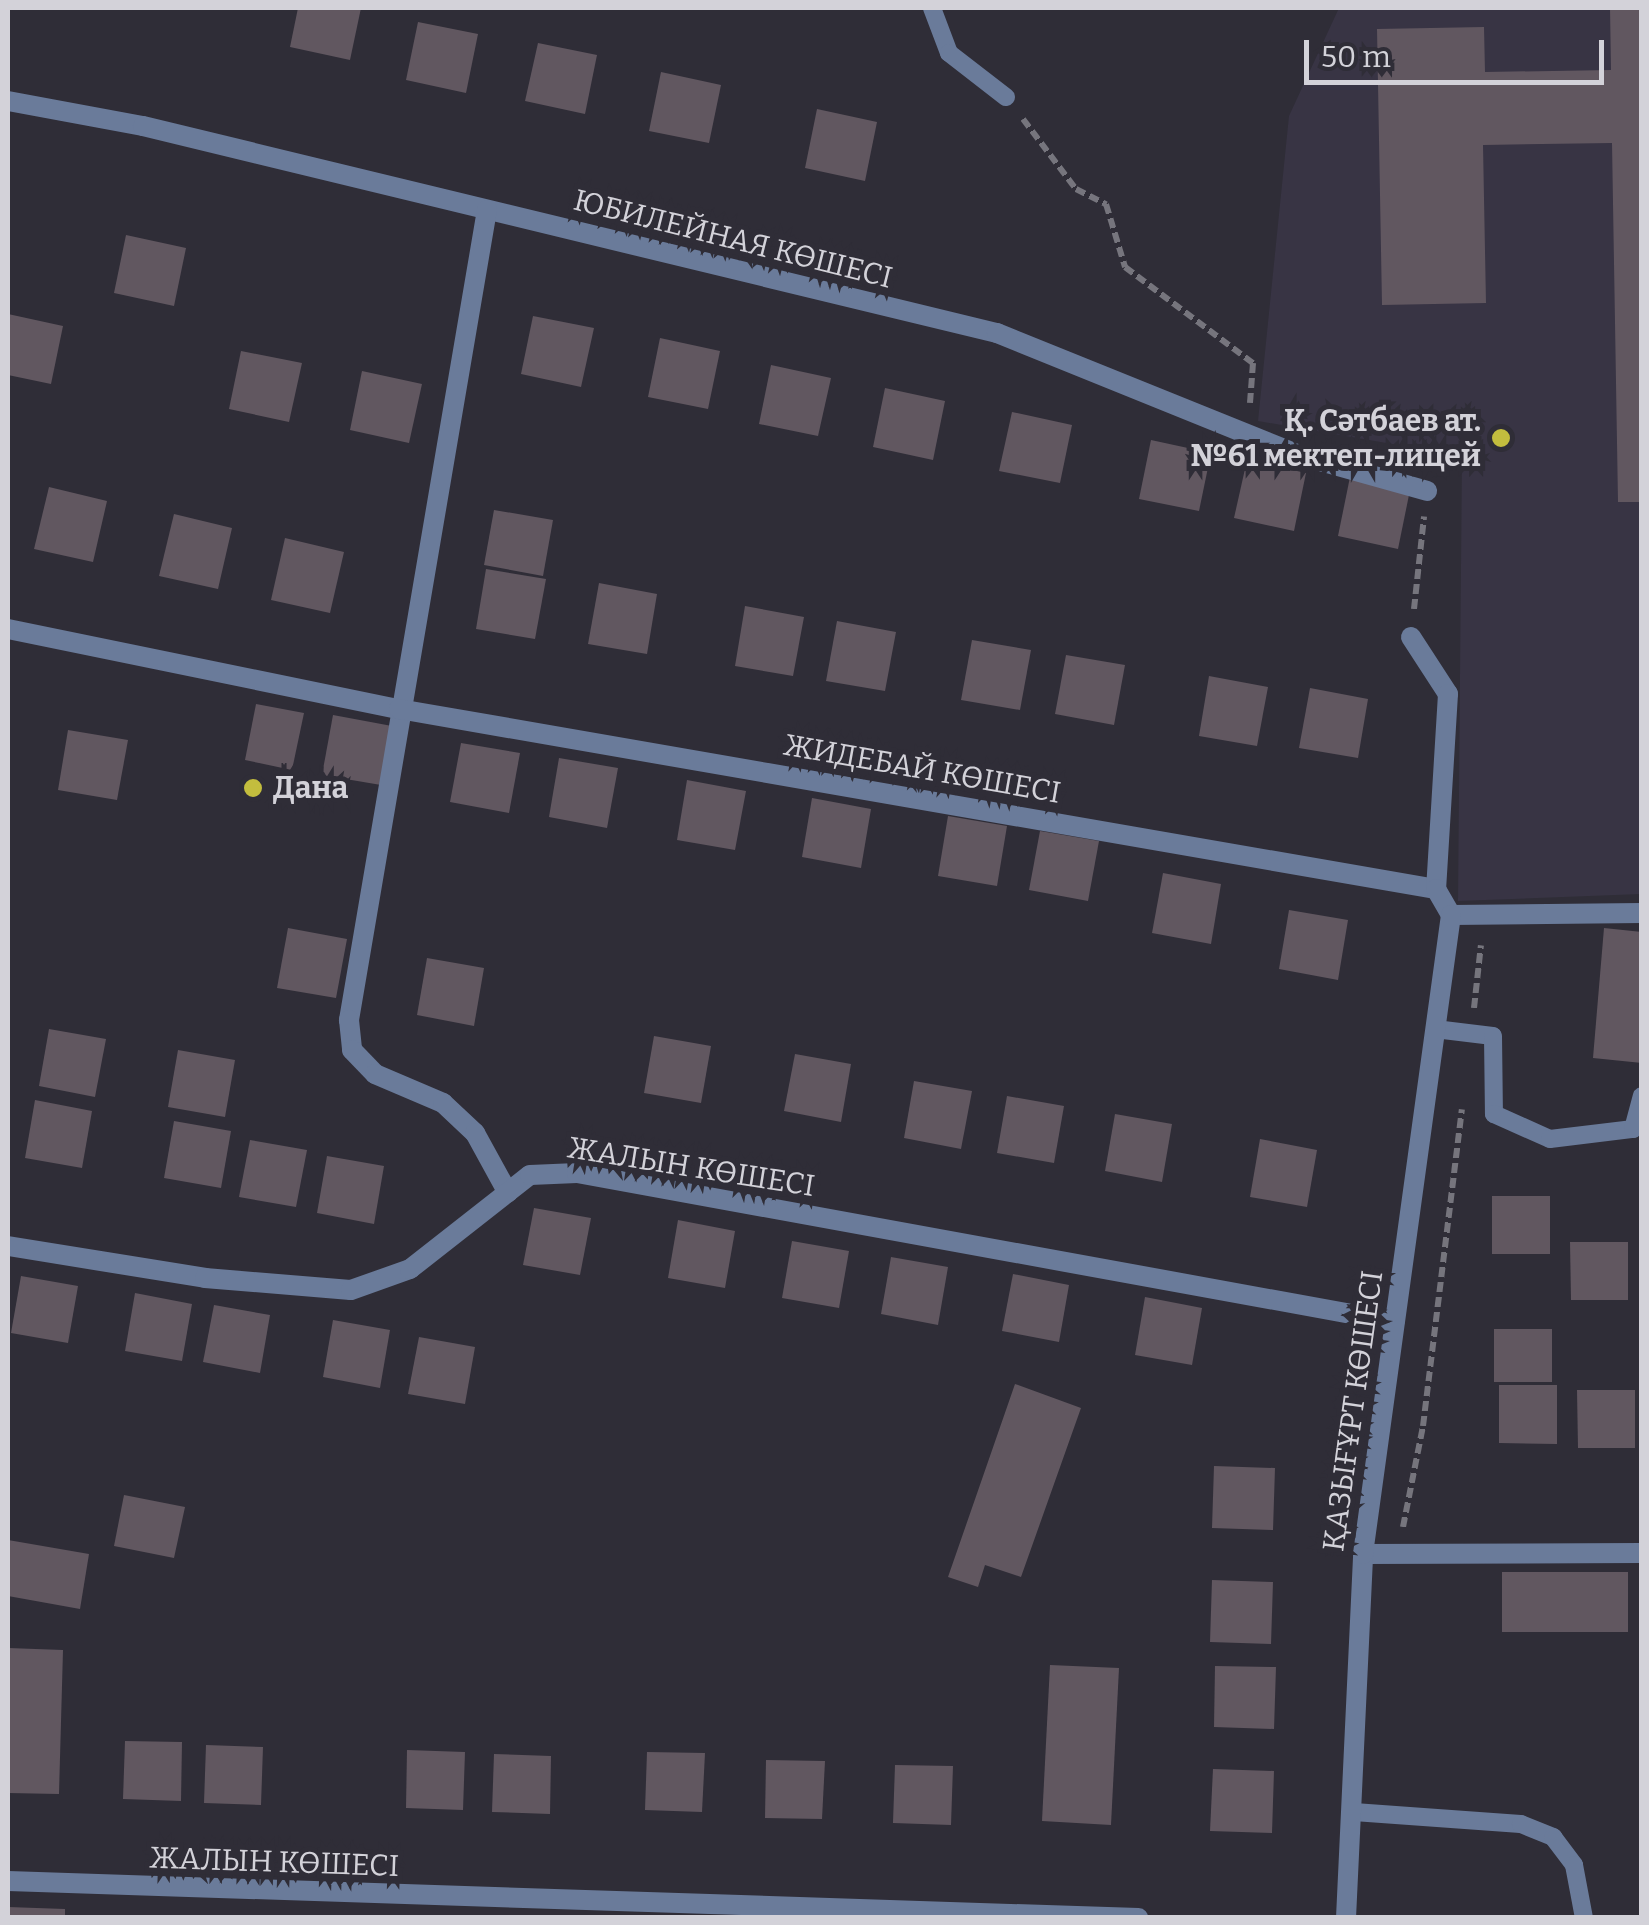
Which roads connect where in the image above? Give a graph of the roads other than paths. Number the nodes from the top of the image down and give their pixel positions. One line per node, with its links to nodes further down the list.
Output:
1 (932, 8): 2 (lane)
2 (1006, 96)
3 (8, 101): 4 (street, ЮБИЛЕЙНАЯ КӨШЕСІ)
4 (487, 210): 5 (street, ЮБИЛЕЙНАЯ КӨШЕСІ); 8 (street)
5 (1428, 491)
6 (8, 629): 8 (street, ЖИДЕБАЙ КӨШЕСІ)
7 (1411, 636): 9 (street)
8 (399, 709): 9 (street, ЖИДЕБАЙ КӨШЕСІ); 14 (street)
9 (1436, 888): 11 (street)
10 (1642, 913): 11 (street)
11 (1451, 915): 12 (street, ҚАЗЫҒҰРТ КӨШЕСІ)
12 (1435, 1029): 13 (lane); 16 (street, ҚАЗЫҒҰРТ КӨШЕСІ)
13 (1642, 1096)
14 (508, 1192): 15 (street, ЖАЛЫН КӨШЕСІ); 16 (street, ЖАЛЫН КӨШЕСІ)
15 (8, 1246)
16 (1395, 1322): 18 (street, ҚАЗЫҒҰРТ КӨШЕСІ)
17 (1642, 1553): 18 (street)
18 (1363, 1554): 19 (street, ҚАЗЫҒҰРТ КӨШЕСІ)
19 (1354, 1812): 22 (street, ҚАЗЫҒҰРТ КӨШЕСІ); 23 (lane)
20 (8, 1881): 21 (street, ЖАЛЫН КӨШЕСІ)
21 (1138, 1918)
22 (1346, 1918)
23 (1584, 1918)

